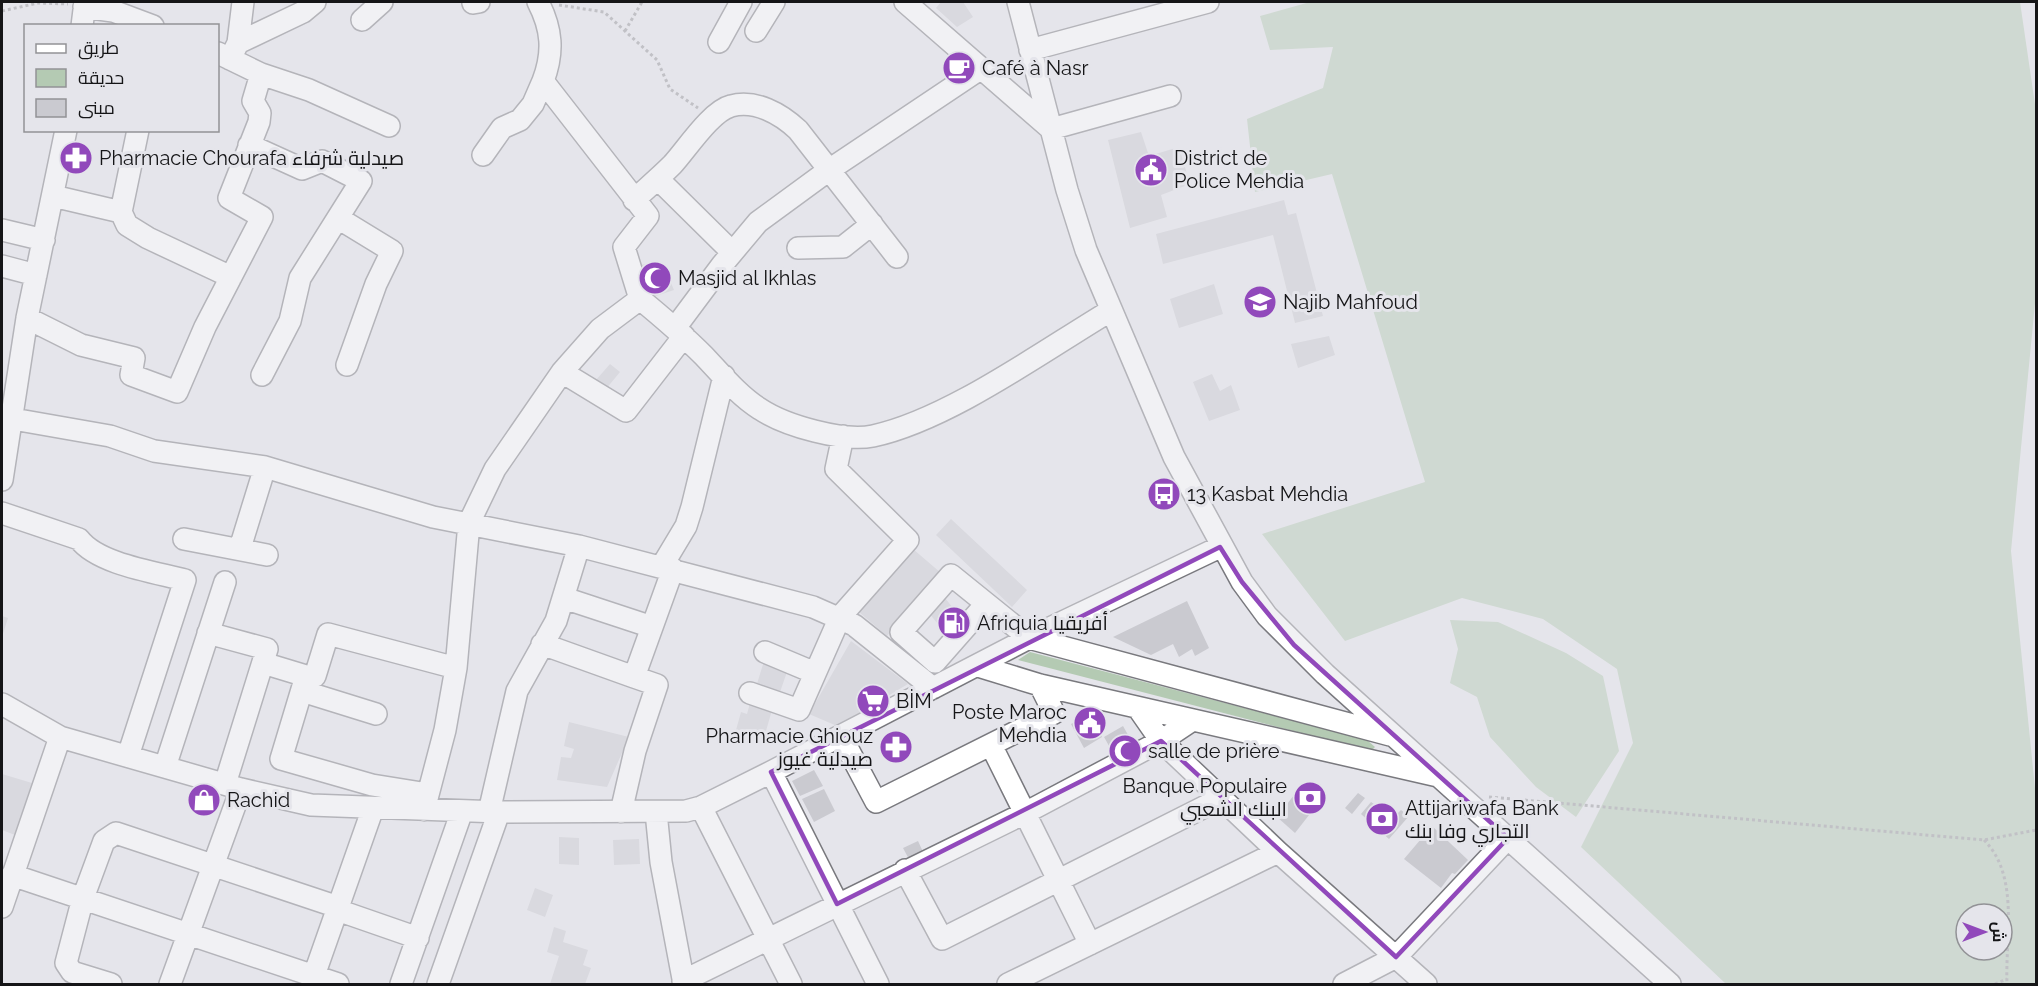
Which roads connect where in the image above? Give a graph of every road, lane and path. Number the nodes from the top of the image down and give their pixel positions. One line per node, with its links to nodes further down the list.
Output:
1 (243, 2): 19 (street)
2 (315, 2): 19 (street)
3 (382, 2): 13 (street)
4 (539, 2): 15 (path); 22 (street)
5 (642, 2): 15 (path)
6 (741, 2): 17 (street)
7 (774, 2): 16 (street)
8 (905, 2): 20 (street)
9 (1018, 2): 18 (street)
10 (1208, 2): 18 (street)
11 (2, 11): 12 (path)
12 (84, 11): 14 (street)
13 (362, 20)
14 (148, 24)
15 (625, 31): 24 (path)
16 (756, 31)
17 (719, 42)
18 (1030, 50): 26 (street)
19 (229, 52): 21 (street)
20 (980, 69): 26 (street); 31 (street)
21 (261, 74): 25 (street); 29 (street)
22 (543, 81): 30 (street); 34 (street)
23 (1170, 96): 26 (street)
24 (714, 118): 31 (street); 32 (street)
25 (389, 126)
26 (1051, 129): 47 (street)
27 (66, 132): 33 (street)
28 (138, 132): 35 (street)
29 (249, 145): 36 (street); 45 (street)
30 (483, 155)
31 (829, 170): 37 (street); 41 (street)
32 (658, 179): 34 (street); 41 (street)
33 (52, 196): 35 (street); 39 (street)
34 (634, 200): 46 (street)
35 (121, 212): 45 (street)
36 (338, 218): 50 (street); 52 (street)
37 (872, 224): 40 (street); 42 (street)
38 (2, 230): 39 (street)
39 (44, 240): 44 (street)
40 (798, 248)
41 (732, 252): 49 (street)
42 (897, 256)
43 (2, 266): 44 (street)
44 (36, 275): 48 (street)
45 (231, 277): 48 (street)
46 (640, 299): 49 (street); 51 (street)
47 (1110, 310): 55 (street); 62 (street)
48 (27, 318): 54 (street)
49 (679, 332): 51 (street); 53 (street)
50 (347, 365)
51 (562, 372): 59 (street)
52 (262, 375)
53 (723, 376): 55 (street); 65 (street)
54 (10, 408): 56 (street); 57 (street)
55 (843, 436): 69 (street)
56 (265, 467): 59 (street); 63 (street)
57 (2, 480)
58 (2, 513): 94 (street)
59 (469, 523): 61 (street); 78 (street)
60 (184, 539): 63 (street)
61 (579, 546): 65 (street); 67 (street)
62 (1220, 546): 72 (street); 90 (street)
63 (240, 548): 64 (street)
64 (267, 555)
65 (668, 568): 69 (street); 70 (street)
66 (225, 582): 71 (street)
67 (564, 598): 70 (street); 73 (street)
68 (986, 604): 72 (street); 75 (street); 75 (street)
69 (840, 617): 79 (street); 83 (street)
70 (652, 627): 80 (street)
71 (208, 633): 76 (street); 95 (street)
72 (1029, 638): 77 (street); 90 (street)
73 (543, 644): 80 (street); 105 (street)
74 (765, 652): 79 (street)
75 (935, 662): 83 (street)
76 (263, 663): 81 (street); 98 (street)
77 (978, 666): 82 (street); 83 (street)
78 (456, 668): 81 (street); 101 (street)
79 (815, 673): 84 (street)
80 (634, 677): 106 (street)
81 (304, 684): 87 (street); 101 (street)
82 (1040, 685): 86 (street); 93 (street)
83 (938, 686): 89 (street)
84 (750, 693)
85 (2, 704): 91 (street)
86 (1138, 708): 88 (street); 92 (street)
87 (376, 714)
88 (1191, 721): 92 (street); 97 (street)
89 (841, 736): 93 (street); 96 (street)
90 (1394, 736): 97 (street)
91 (60, 737): 94 (street); 115 (street)
92 (1161, 741): 100 (street); 108 (street)
93 (991, 745): 108 (street)
94 (128, 756): 95 (street)
95 (165, 767): 98 (street)
96 (771, 772): 102 (street); 118 (street)
97 (1441, 776): 99 (street)
98 (233, 786): 103 (street); 113 (street)
99 (1461, 794): 110 (street); 111 (path)
100 (1222, 798): 112 (street); 116 (street)
101 (426, 802): 103 (street); 104 (street)
102 (701, 807): 107 (street); 123 (street)
103 (374, 808): 120 (street)
104 (462, 811): 105 (street); 122 (street)
105 (494, 812): 106 (street); 133 (street)
106 (621, 812): 107 (street)
107 (656, 812): 128 (street)
108 (1025, 813): 114 (street); 116 (street)
109 (2037, 830): 111 (path)
110 (1508, 838): 125 (street); 139 (street)
111 (1984, 840): 126 (path)
112 (1278, 852): 124 (street); 125 (street)
113 (213, 866): 117 (street); 120 (street); 121 (street)
114 (905, 870): 116 (street); 118 (street)
115 (12, 875): 117 (street); 119 (street)
116 (1057, 879): 124 (street)
117 (83, 898): 121 (street); 129 (street)
118 (837, 904): 123 (street); 135 (street)
119 (2, 907)
120 (338, 908): 122 (street); 127 (street)
121 (188, 935): 127 (street); 130 (street)
122 (418, 938): 132 (street)
123 (768, 939): 128 (street); 134 (street)
124 (1090, 944): 136 (street)
125 (1396, 957): 137 (street); 138 (street)
126 (2007, 979): 140 (path); 141 (path)
127 (312, 980): 131 (street)
128 (684, 983)
129 (111, 984)
130 (170, 984)
131 (338, 984)
132 (401, 984)
133 (438, 984)
134 (791, 984)
135 (878, 984)
136 (1008, 984)
137 (1344, 984)
138 (1426, 984)
139 (1670, 984)
140 (1995, 984)
141 (2007, 984)

